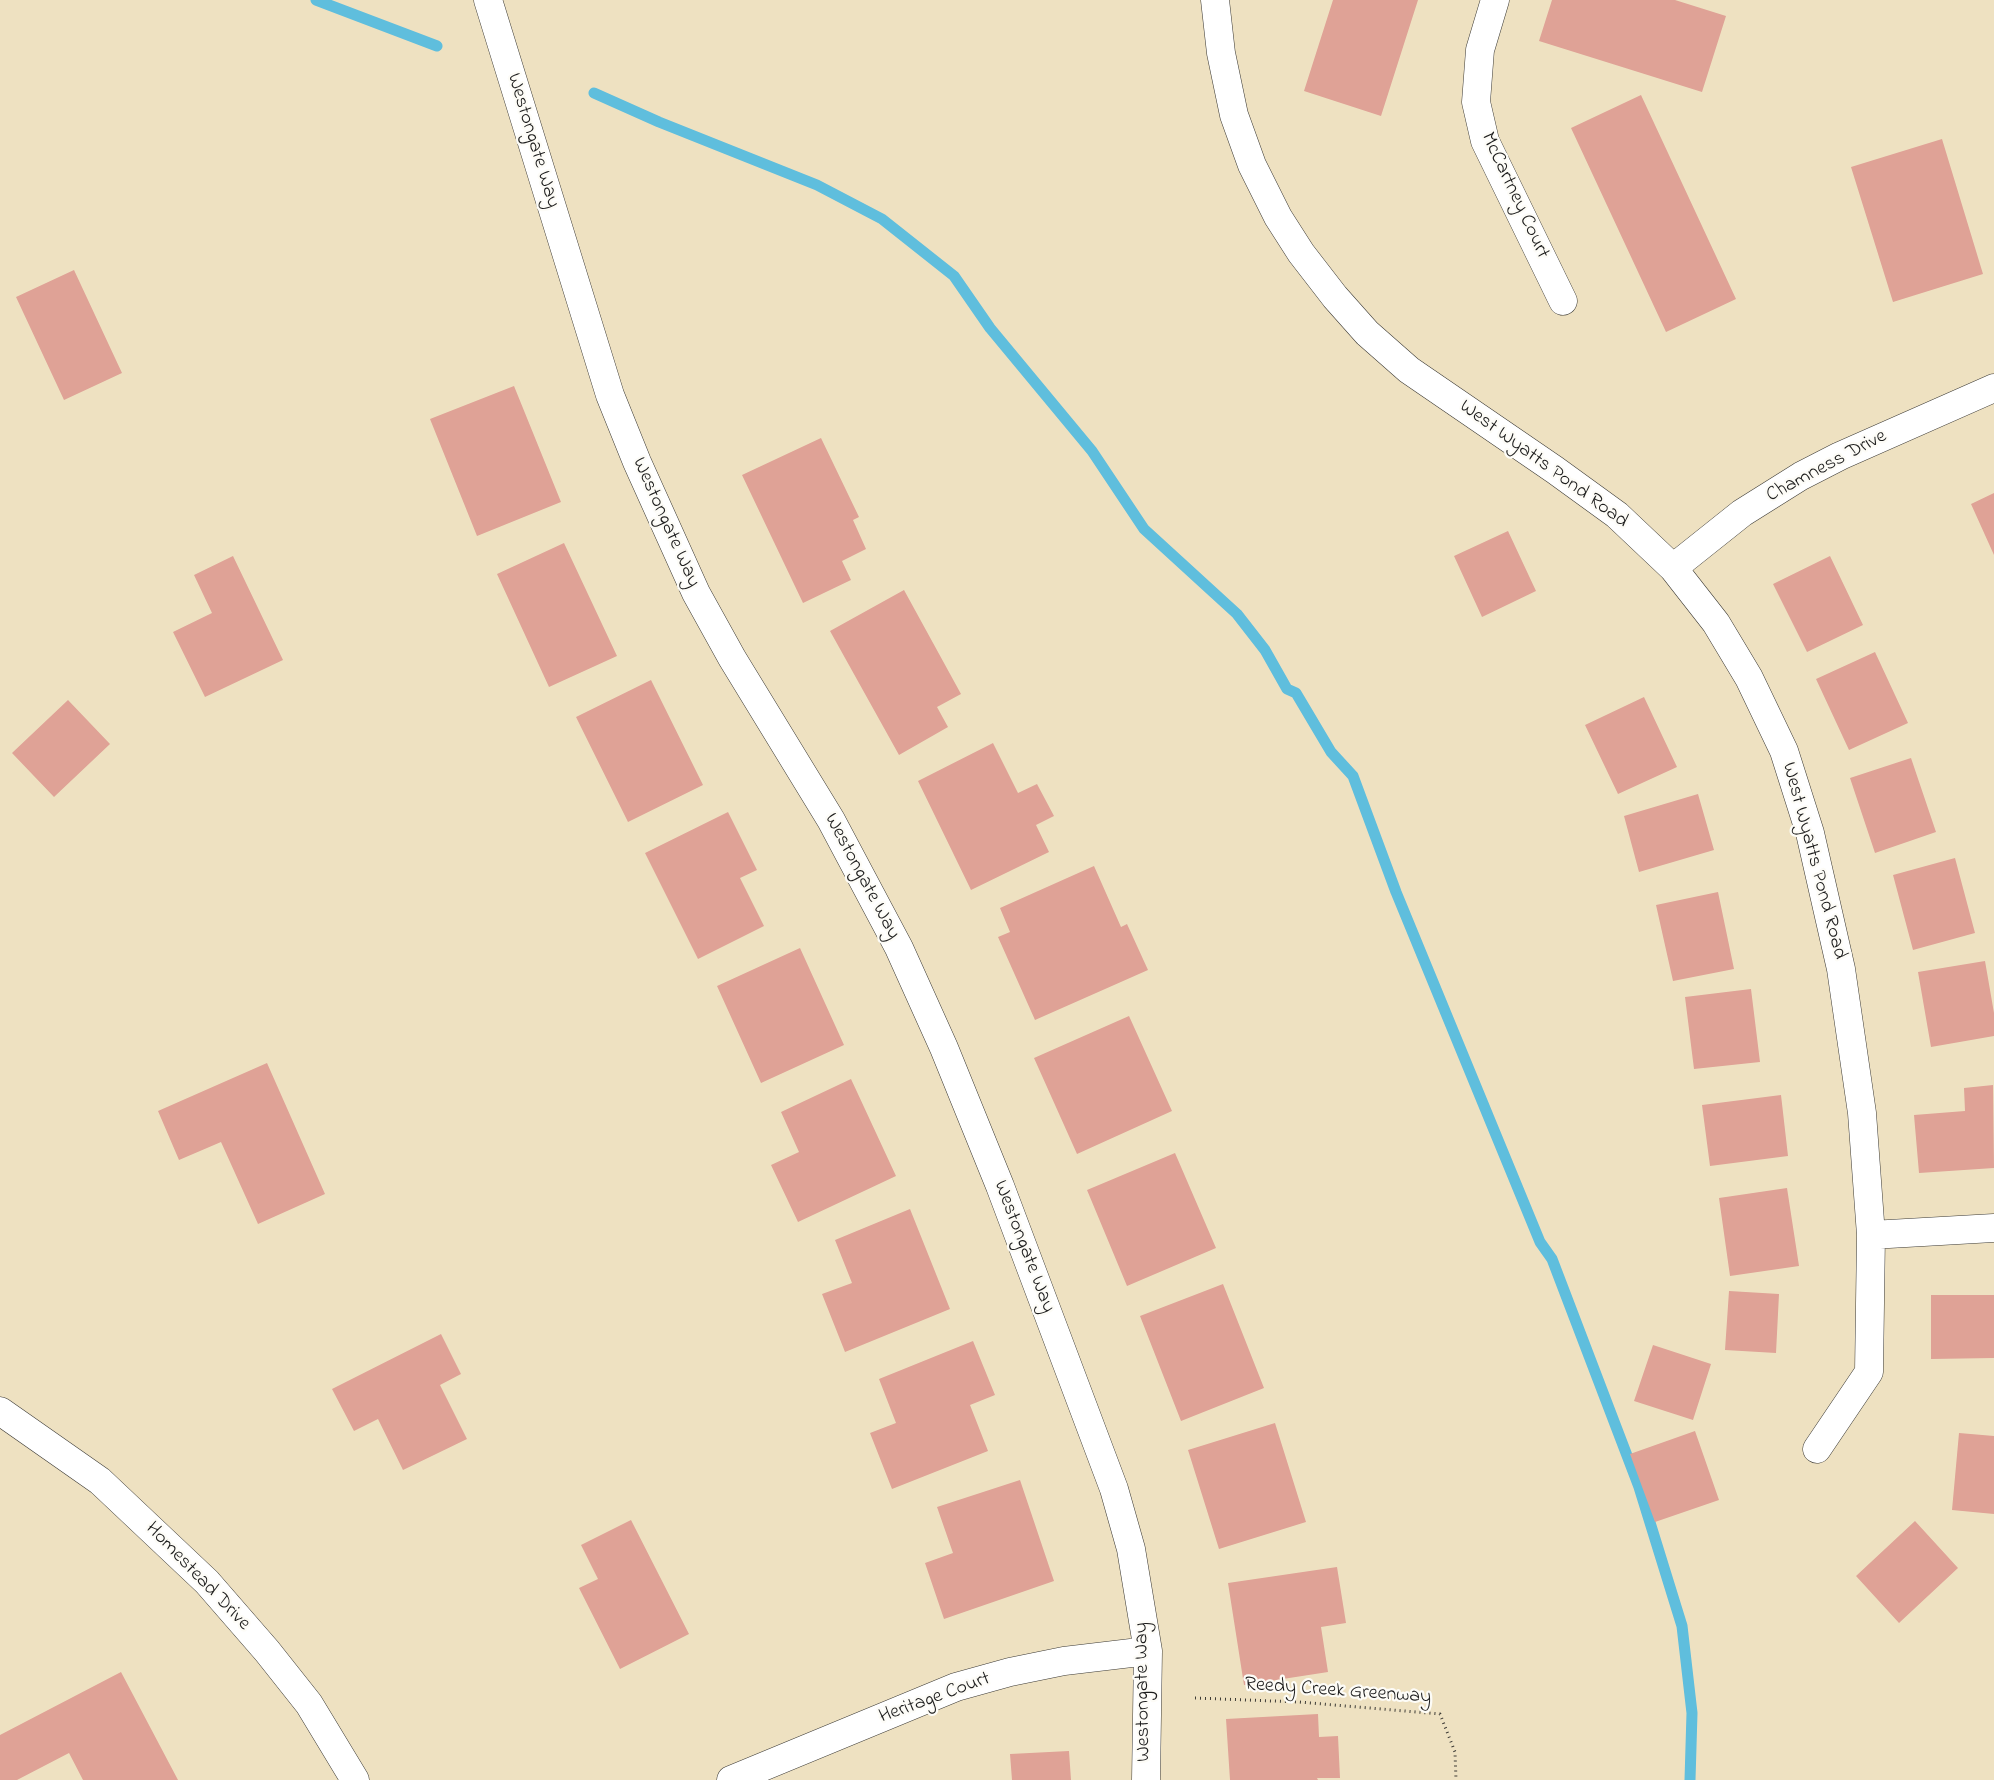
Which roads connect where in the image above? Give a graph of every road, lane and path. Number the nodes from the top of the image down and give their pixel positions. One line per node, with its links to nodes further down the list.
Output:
1 (488, 0): 11 (street, Westongate Way)
2 (1215, 0): 6 (street, West Wyatts Pond Road)
3 (1495, 0): 4 (street, McCartney Court)
4 (1563, 301)
5 (1994, 388): 6 (street, Chamness Drive)
6 (1673, 568): 8 (street, West Wyatts Pond Road)
7 (1994, 1228): 8 (street)
8 (1871, 1235): 10 (street, West Wyatts Pond Road)
9 (0, 1411): 13 (street, Homestead Drive)
10 (1817, 1449)
11 (1148, 1651): 14 (street, Heritage Court); 15 (street, Westongate Way)
12 (1195, 1698): 16 (path, Reedy Creek Greenway)
13 (355, 1780)
14 (731, 1780)
15 (1146, 1780)
16 (1456, 1780)

